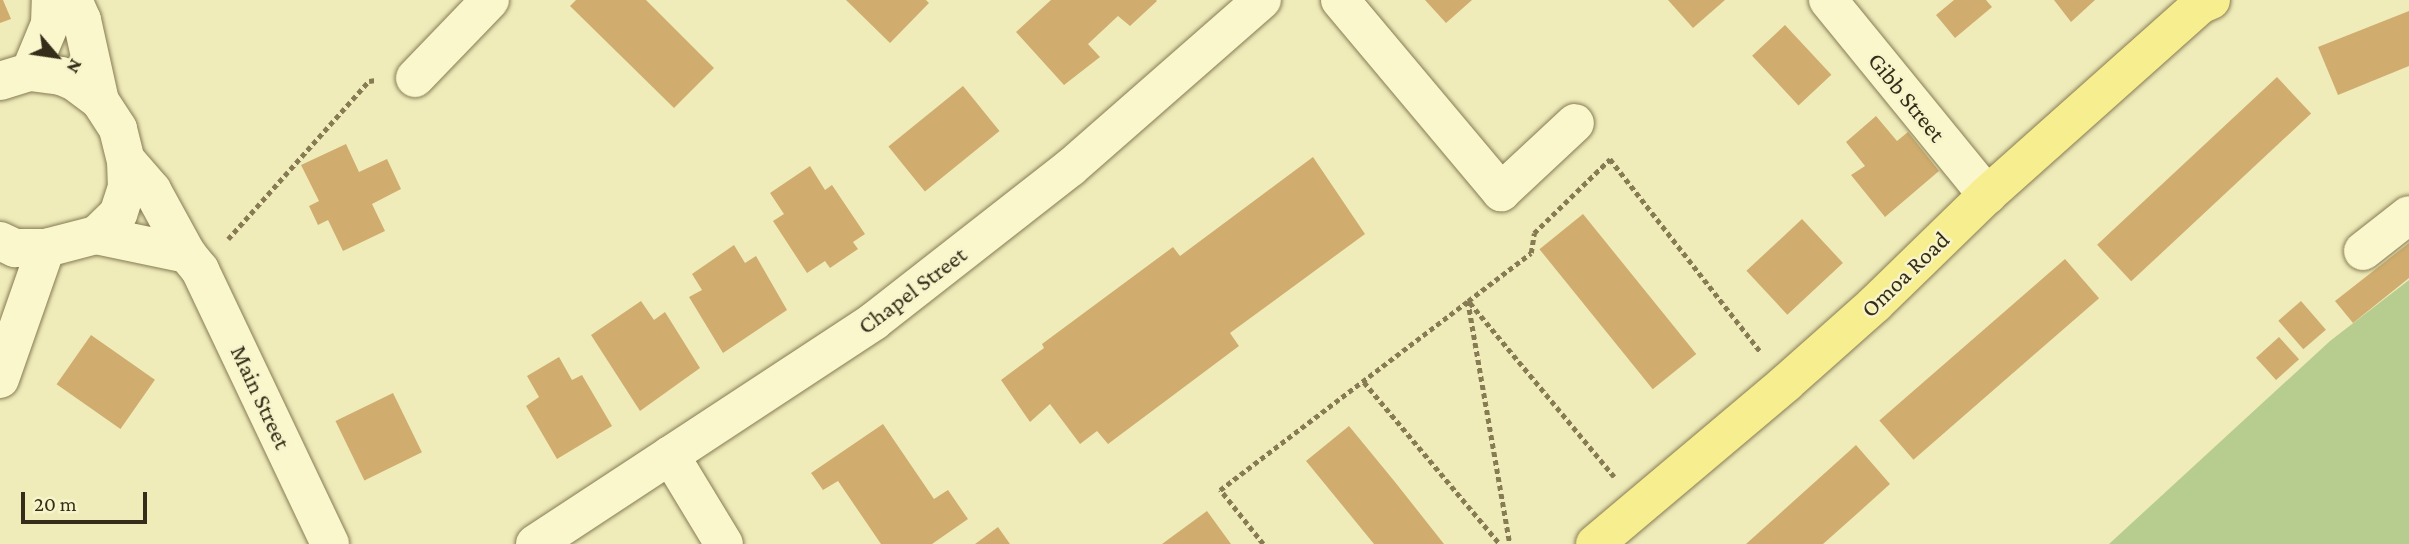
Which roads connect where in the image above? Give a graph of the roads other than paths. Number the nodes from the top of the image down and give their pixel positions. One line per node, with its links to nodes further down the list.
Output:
1 (51, 0): 8 (street)
2 (73, 0): 10 (street)
3 (490, 0): 9 (street)
4 (1262, 0): 21 (street, Chapel Street)
5 (1340, 0): 11 (street)
6 (1828, 0): 13 (street, Gibb Street)
7 (2203, 2): 13 (main road, Omoa Road)
8 (15, 76): 10 (street, Main Street)
9 (415, 78)
10 (100, 101): 12 (street, Main Street)
11 (1575, 123)
12 (127, 160): 15 (street, Main Street); 19 (street, Main Street)
13 (1987, 195): 25 (main road, Omoa Road)
14 (2409, 215): 18 (street)
15 (96, 235): 17 (street); 19 (street)
16 (0, 241): 17 (street)
17 (46, 248): 20 (street)
18 (2363, 251)
19 (193, 262): 22 (street, Main Street)
20 (0, 379)
21 (670, 455): 23 (street, Chapel Street); 24 (street)
22 (330, 544)
23 (535, 544)
24 (724, 544)
25 (1595, 544)

